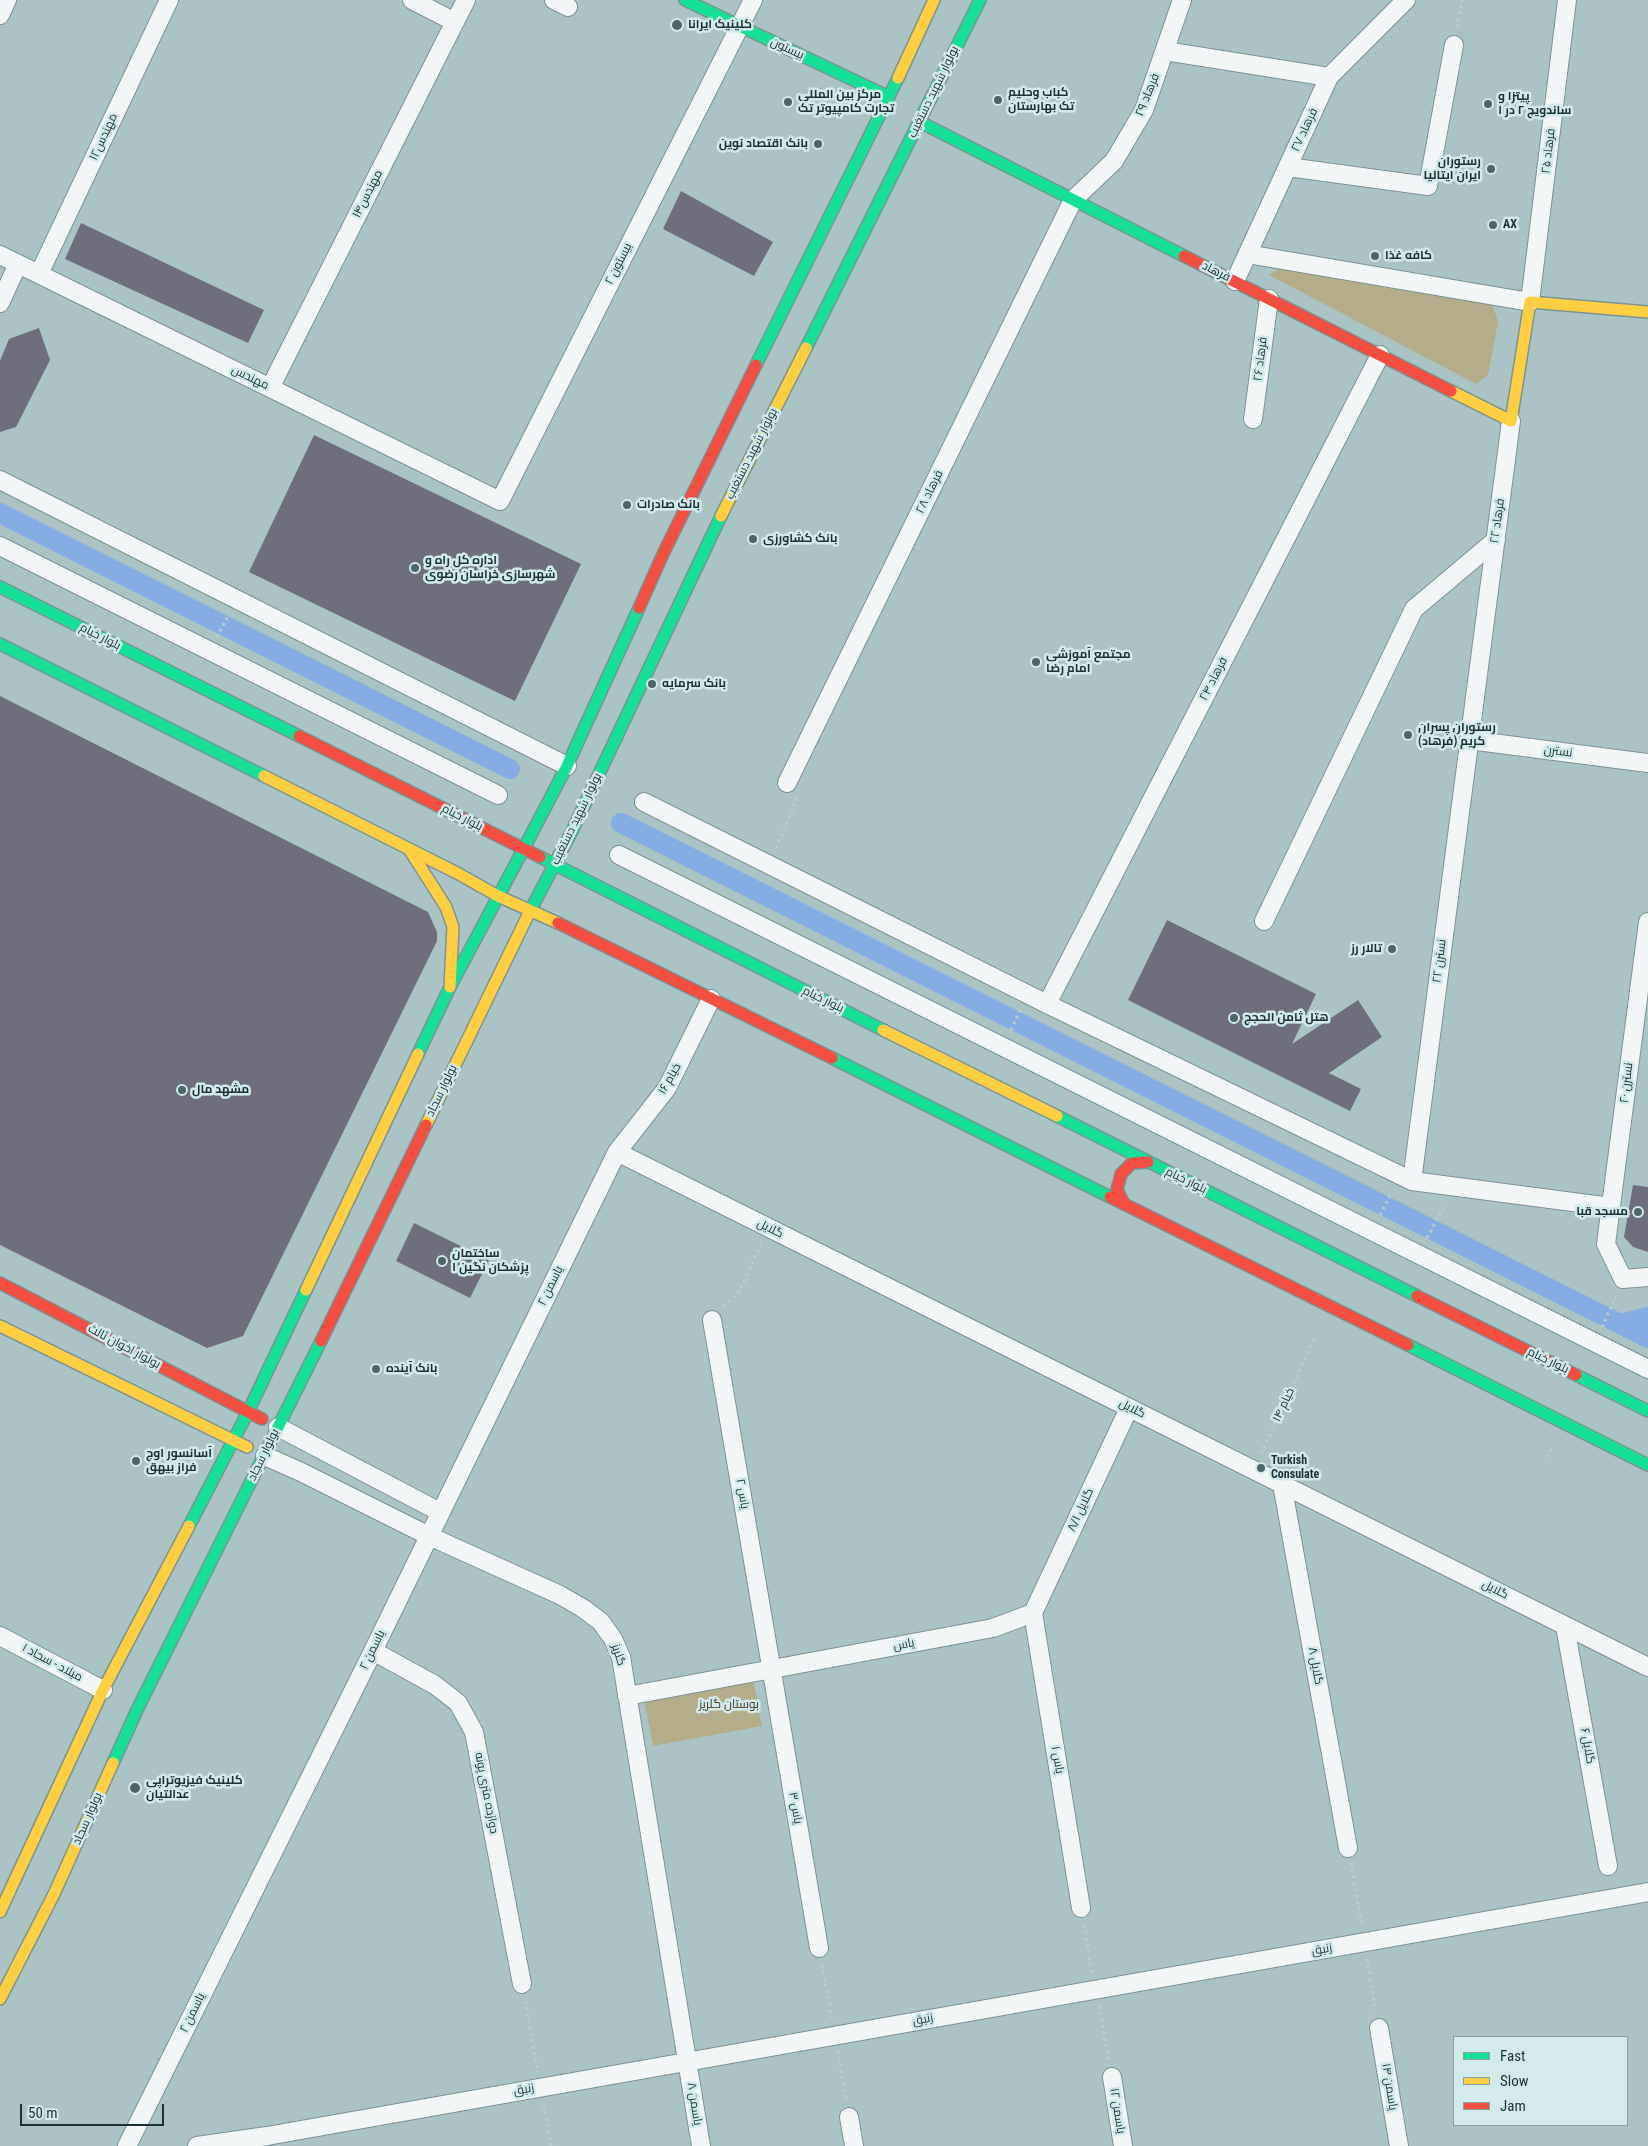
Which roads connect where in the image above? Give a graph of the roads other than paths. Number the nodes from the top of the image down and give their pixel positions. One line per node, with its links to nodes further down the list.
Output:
1 (8, 0): 12 (street)
2 (169, 0): 25 (street, مهندس۱۲)
3 (412, 0): 13 (street)
4 (466, 0): 13 (street, مهندس۱۴)
5 (686, 0): 14 (main road, بیستون)
6 (753, 0): 14 (street, بیستون ۲)
7 (934, 0): 18 (main road)
8 (980, 0): 19 (main road, بولوار شهید دستغیب)
9 (1182, 0): 16 (street, فرهاد ۲۹)
10 (1406, 0): 17 (street, فرهاد ۲۷)
11 (1567, 0): 28 (street, فرهاد ۲۵)
12 (0, 15)
13 (455, 22): 32 (street, مهندس۱۴)
14 (739, 27): 18 (main road, بیستون); 36 (street, بیستون ۲)
15 (1454, 45): 20 (street)
16 (1165, 51): 17 (street); 21 (street, فرهاد ۲۹)
17 (1329, 77): 20 (street, فرهاد ۲۷)
18 (889, 97): 43 (main road)
19 (920, 122): 21 (main road, فرهاد); 50 (main road, بولوار شهید دستغیب)
20 (1288, 167): 22 (street, فرهاد ۲۷)
21 (1073, 200): 26 (main road, فرهاد); 44 (street, فرهاد ۲۸)
22 (1248, 254): 26 (street, فرهاد ۲۷); 28 (street)
23 (0, 255): 24 (street, مهندس)
24 (18, 264): 25 (street, مهندس); 29 (street)
25 (39, 274): 32 (street, مهندس)
26 (1235, 282): 27 (main road, فرهاد)
27 (1269, 299): 31 (main road, فرهاد); 33 (street, فرهاد ۲۶)
28 (1530, 302): 30 (main road); 34 (main road, فرهاد ۲۲)
29 (0, 303)
30 (1648, 312)
31 (1380, 355): 34 (main road, فرهاد); 57 (street, فرهاد ۲۴)
32 (270, 388): 36 (street, مهندس)
33 (1254, 419)
34 (1512, 421): 37 (street, فرهاد ۲۲)
35 (0, 480): 43 (street)
36 (500, 501)
37 (1496, 540): 41 (street, فرهاد ۲۲); 53 (street)
38 (0, 546): 45 (street)
39 (0, 587): 48 (main road, بلوار خیام)
40 (0, 644): 47 (main road)
41 (1469, 740): 42 (street, نسترن); 60 (street, نسترن ۲۲)
42 (1648, 763)
43 (567, 766): 48 (main road)
44 (787, 783)
45 (498, 795)
46 (644, 802): 57 (street)
47 (408, 848): 51 (main road); 55 (main road)
48 (523, 850): 50 (main road, بلوار خیام); 51 (main road)
49 (619, 855): 67 (street)
50 (556, 864): 52 (main road, بولوار شهید دستغیب); 59 (main road, بلوار خیام)
51 (498, 896): 52 (main road); 55 (main road)
52 (530, 911): 56 (main road); 71 (main road, بولوار سجاد)
53 (1264, 921)
54 (1648, 922): 62 (street, نسترن ۲۰)
55 (450, 987): 70 (main road)
56 (712, 999): 58 (street, خیام ۱۶); 61 (main road)
57 (1047, 1004): 60 (street)
58 (617, 1152): 68 (street, گلایل); 76 (street, یاسمن ۲)
59 (1148, 1162): 61 (main road); 69 (main road, بلوار خیام)
60 (1406, 1178): 62 (street)
61 (1124, 1204): 74 (main road)
62 (1611, 1207): 63 (street, نسترن ۲۰)
63 (1648, 1277)
64 (0, 1283): 70 (main road, بولوار اخوان ثالث)
65 (712, 1320): 83 (street, یاس ۲)
66 (0, 1326): 72 (main road)
67 (1648, 1369)
68 (1129, 1408): 75 (street, گلایل); 78 (street, گلایل ۸/۱)
69 (1648, 1411)
70 (248, 1412): 71 (main road, بولوار اخوان ثالث); 72 (main road)
71 (278, 1428): 73 (main road, بولوار سجاد); 76 (street)
72 (234, 1440): 73 (main road); 84 (main road)
73 (265, 1456): 77 (street, گلریز); 93 (main road, بولوار سجاد)
74 (1648, 1465)
75 (1282, 1484): 79 (street, گلایل); 86 (street, گلایل ۸)
76 (440, 1512): 77 (street, یاسمن ۲)
77 (428, 1536): 81 (street, یاسمن ۲); 85 (street, گلریز)
78 (1033, 1612): 83 (street, یاس); 89 (street, یاس ۱)
79 (1566, 1626): 82 (street, گلایل); 87 (street, گلایل ۶)
80 (0, 1636): 84 (street, میلاد - سجاد ۱)
81 (373, 1651): 92 (street, دوازده متری پونه); 98 (street, یاسمن ۲)
82 (1648, 1667)
83 (771, 1669): 85 (street, یاس); 91 (street, یاس ۳)
84 (103, 1690): 90 (main road)
85 (627, 1696): 95 (street, گلریز)
86 (1348, 1848)
87 (1608, 1866)
88 (1648, 1892): 95 (street, زنبق)
89 (1081, 1908)
90 (0, 1912)
91 (819, 1948)
92 (522, 1984)
93 (0, 1999)
94 (1379, 2028): 103 (street, یاسمن ۱۴)
95 (687, 2062): 99 (street, زنبق); 100 (street, یاسمن ۸)
96 (1112, 2077): 102 (street, یاسمن ۱۲)
97 (849, 2117): 101 (street)
98 (127, 2146)
99 (197, 2146)
100 (701, 2146)
101 (854, 2146)
102 (1123, 2146)
103 (1399, 2146)

